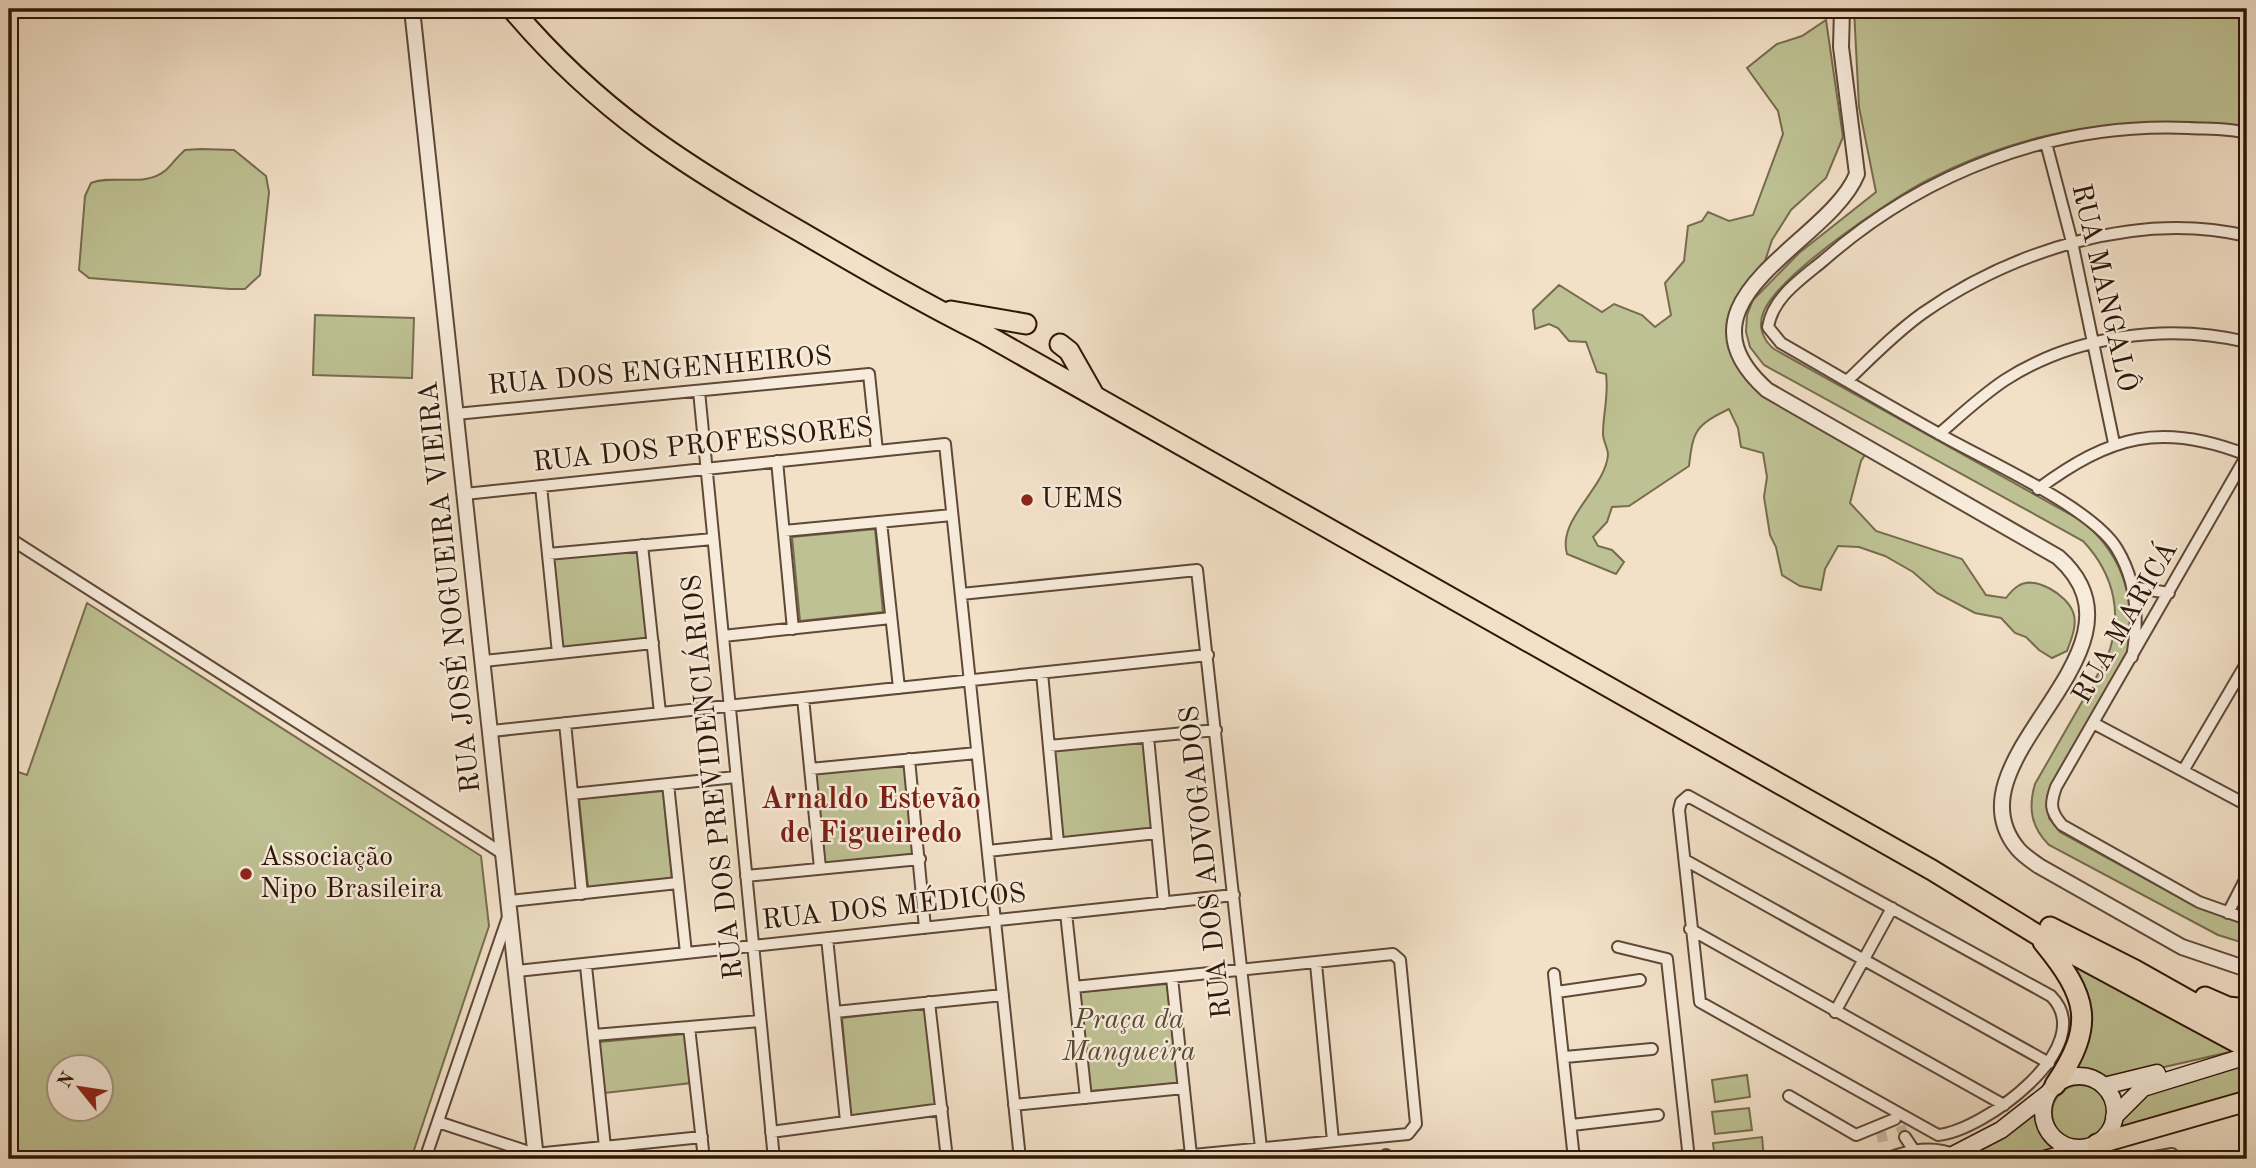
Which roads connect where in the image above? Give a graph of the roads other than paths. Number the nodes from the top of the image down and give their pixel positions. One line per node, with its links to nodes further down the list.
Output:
1 (412, 9): 16 (street, RUA JOSÉ NOGUEIRA VIEIRA)
2 (512, 9): 8 (highway)
3 (1842, 9): 92 (street)
4 (2247, 133): 5 (street)
5 (2046, 143): 7 (street, RUA MANGALÔ); 13 (street)
6 (2247, 236): 7 (street)
7 (2072, 242): 11 (street, RUA MANGALÔ); 13 (street)
8 (917, 300): 9 (highway); 15 (highway)
9 (1026, 324)
10 (2247, 342): 11 (street)
11 (2092, 343): 17 (street); 18 (street, RUA MANGALÔ)
12 (1060, 344): 15 (highway)
13 (1847, 381): 17 (street)
14 (699, 391): 16 (street, RUA DOS ENGENHEIROS); 19 (street, RUA DOS ENGENHEIROS); 22 (street, RUA DOS PREVIDENCIÁRIOS)
15 (1094, 396): 72 (highway)
16 (456, 414): 25 (street, RUA JOSÉ NOGUEIRA VIEIRA)
17 (1940, 434): 24 (street)
18 (2114, 443): 20 (street); 24 (street)
19 (877, 451): 21 (street, RUA DOS PROFESSORES); 26 (street, RUA DOS PROFESSORES)
20 (2247, 455): 34 (street, RUA MARICÁ)
21 (777, 461): 22 (street, RUA DOS PROFESSORES); 28 (street)
22 (706, 469): 23 (street, RUA DOS PROFESSORES); 30 (street, RUA DOS PREVIDENCIÁRIOS)
23 (541, 486): 25 (street, RUA DOS PROFESSORES); 32 (street)
24 (2038, 489): 33 (street)
25 (465, 494): 43 (street, RUA JOSÉ NOGUEIRA VIEIRA)
26 (952, 514): 27 (street); 35 (street)
27 (881, 522): 28 (street); 36 (street)
28 (784, 531): 37 (street)
29 (9, 538): 68 (street)
30 (713, 539): 31 (street); 38 (street, RUA DOS PREVIDENCIÁRIOS)
31 (642, 545): 32 (street); 39 (street)
32 (548, 554): 40 (street)
33 (2132, 587): 34 (street); 42 (street)
34 (2169, 593): 42 (street, RUA MARICÁ)
35 (961, 594): 41 (street, RUA DOS ADVOGADOS); 46 (street)
36 (891, 618): 37 (street); 47 (street)
37 (793, 629): 38 (street)
38 (723, 636): 49 (street, RUA DOS PREVIDENCIÁRIOS)
39 (653, 643): 40 (street); 50 (street)
40 (558, 653): 43 (street)
41 (1208, 655): 45 (street); 53 (street, RUA DOS ADVOGADOS)
42 (2132, 657): 52 (street, RUA MARICÁ)
43 (484, 661): 54 (street, RUA JOSÉ NOGUEIRA VIEIRA)
44 (2247, 662): 60 (street)
45 (1042, 673): 46 (street); 56 (street)
46 (970, 680): 47 (street); 57 (street)
47 (899, 688): 48 (street)
48 (803, 698): 49 (street); 59 (street)
49 (729, 706): 50 (street); 61 (street, RUA DOS PREVIDENCIÁRIOS)
50 (660, 713): 51 (street)
51 (565, 723): 54 (street); 63 (street)
52 (2095, 724): 60 (street); 82 (street, RUA MARICÁ)
53 (1216, 730): 55 (street); 77 (street, RUA DOS ADVOGADOS)
54 (492, 731): 68 (street, RUA JOSÉ NOGUEIRA VIEIRA)
55 (1147, 737): 56 (street); 65 (street)
56 (1049, 746): 66 (street)
57 (977, 753): 58 (street); 67 (street)
58 (909, 759): 59 (street); 69 (street)
59 (810, 769): 71 (street)
60 (2183, 771): 64 (street)
61 (736, 777): 62 (street); 73 (street, RUA DOS PREVIDENCIÁRIOS)
62 (668, 784): 63 (street); 75 (street)
63 (572, 794): 76 (street)
64 (2247, 805)
65 (1157, 832): 66 (street); 78 (street)
66 (1058, 843): 67 (street)
67 (988, 851): 84 (street)
68 (505, 855): 79 (street, RUA JOSÉ NOGUEIRA VIEIRA)
69 (920, 859): 71 (street); 85 (street)
70 (1685, 860): 80 (street); 86 (street); 93 (street)
71 (820, 868): 73 (street)
72 (1932, 870): 87 (highway); 98 (highway)
73 (746, 876): 89 (street, RUA DOS PREVIDENCIÁRIOS)
74 (2247, 876): 82 (street)
75 (678, 883): 76 (street); 91 (street)
76 (582, 894): 79 (street)
77 (1234, 895): 78 (street, RUA DOS MÉDICOS); 100 (street, RUA DOS ADVOGADOS)
78 (1164, 902): 81 (street, RUA DOS MÉDICOS)
79 (510, 906): 99 (street, RUA JOSÉ NOGUEIRA VIEIRA); 134 (street)
80 (1892, 908): 93 (street); 120 (street)
81 (1066, 913): 84 (street, RUA DOS MÉDICOS); 104 (street)
82 (2228, 913): 83 (street)
83 (2247, 919)
84 (995, 920): 85 (street, RUA DOS MÉDICOS); 106 (street)
85 (925, 928): 88 (street, RUA DOS MÉDICOS)
86 (1690, 929): 110 (street); 132 (street)
87 (2036, 934): 116 (highway); 123 (highway)
88 (827, 938): 89 (street, RUA DOS MÉDICOS); 109 (street)
89 (753, 946): 91 (street, RUA DOS MÉDICOS); 111 (street, RUA DOS PREVIDENCIÁRIOS)
90 (1618, 947): 158 (street)
91 (686, 953): 96 (street, RUA DOS MÉDICOS)
92 (2198, 953): 94 (street); 97 (street)
93 (1864, 960): 110 (street); 120 (street)
94 (2247, 960)
95 (1316, 964): 100 (street); 140 (street); 140 (street)
96 (586, 966): 99 (street, RUA DOS MÉDICOS); 114 (street)
97 (2247, 969)
98 (2135, 970): 108 (highway); 113 (highway)
99 (517, 971): 147 (street, RUA JOSÉ NOGUEIRA VIEIRA)
100 (1241, 971): 102 (street); 144 (street, RUA DOS ADVOGADOS)
101 (1554, 974): 105 (street)
102 (1172, 978): 104 (street); 122 (street)
103 (1640, 981): 105 (street)
104 (1074, 987): 125 (street)
105 (1557, 992): 118 (street)
106 (1003, 995): 107 (street); 127 (street)
107 (929, 1002): 109 (street); 129 (street)
108 (2247, 1009)
109 (835, 1012): 133 (street)
110 (1835, 1012): 128 (street)
111 (760, 1021): 112 (street); 136 (street, RUA DOS PREVIDENCIÁRIOS)
112 (689, 1027): 114 (street); 138 (street)
113 (2247, 1032)
114 (594, 1035): 143 (street)
115 (1653, 1049): 118 (street)
116 (2247, 1049): 119 (main road)
117 (2247, 1056): 119 (main road)
118 (1564, 1058): 135 (street)
119 (2228, 1058): 121 (main road); 131 (main road)
120 (2049, 1063): 128 (street)
121 (2104, 1086): 123 (main road); 131 (main road)
122 (1184, 1088): 125 (street); 146 (street)
123 (2052, 1088): 141 (main road); 148 (main road)
124 (1789, 1096): 132 (street)
125 (1086, 1098): 127 (street)
126 (2247, 1101): 141 (highway)
127 (1014, 1104): 155 (street)
128 (2004, 1105): 132 (street)
129 (942, 1109): 133 (street); 154 (street)
130 (1658, 1115): 135 (street)
131 (2115, 1117): 141 (main road)
132 (1894, 1118): 137 (street)
133 (846, 1121): 136 (street)
134 (438, 1122): 147 (street); 151 (street)
135 (1572, 1125): 157 (street)
136 (771, 1132): 153 (street, RUA DOS PREVIDENCIÁRIOS)
137 (1881, 1132)
138 (702, 1137): 143 (street); 152 (street)
139 (1905, 1137): 145 (street)
140 (1333, 1141): 144 (street)
141 (2093, 1145): 159 (main road)
142 (1884, 1146): 150 (street)
143 (605, 1147): 147 (street)
144 (1261, 1148): 146 (street)
145 (1913, 1149): 148 (street); 150 (street)
146 (1191, 1155): 156 (street)
147 (535, 1157)
148 (1950, 1157)
149 (2175, 1157): 160 (street)
150 (1888, 1158)
151 (425, 1159)
152 (704, 1159)
153 (774, 1159)
154 (947, 1159)
155 (1020, 1159)
156 (1152, 1159)
157 (1574, 1159)
158 (1689, 1159)
159 (2045, 1159)
160 (2143, 1159)

